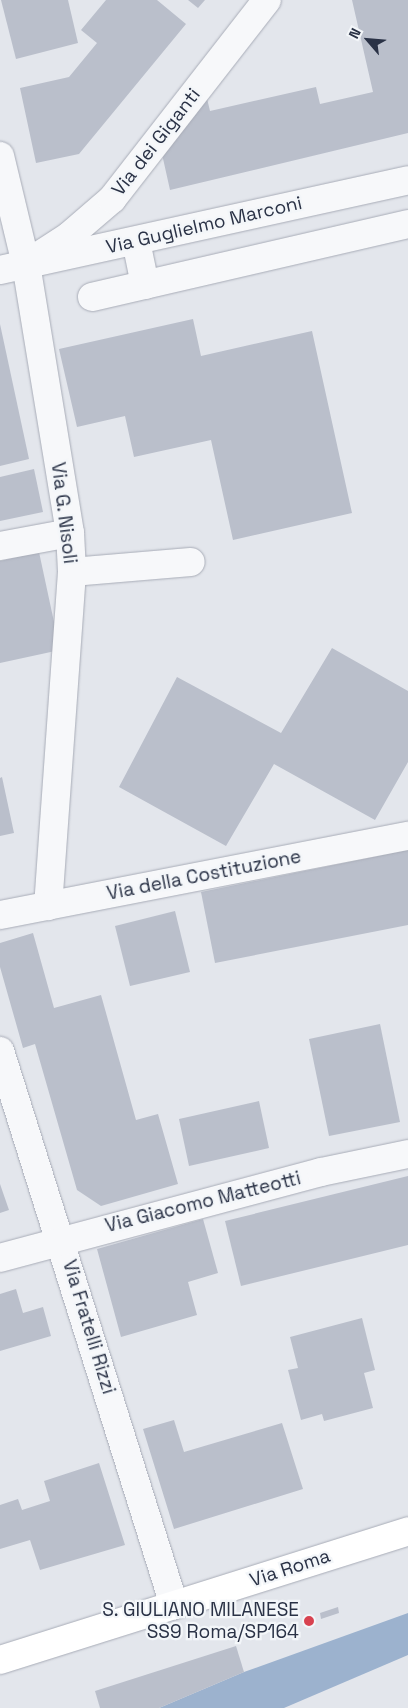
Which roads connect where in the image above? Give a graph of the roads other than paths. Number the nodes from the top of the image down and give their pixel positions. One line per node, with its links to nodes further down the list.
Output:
1 (267, 0): 6 (street, Via dei Giganti)
2 (0, 156): 6 (street, Via G. Nisoli)
3 (408, 180): 5 (street, Via Guglielmo Marconi)
4 (408, 224): 8 (street)
5 (136, 240): 6 (street, Via Guglielmo Marconi); 8 (street)
6 (26, 264): 7 (street, Via Guglielmo Marconi); 10 (street, Via G. Nisoli)
7 (0, 270)
8 (145, 284): 9 (street)
9 (92, 298)
10 (70, 533): 11 (street); 13 (street, Via G. Nisoli)
11 (0, 546)
12 (191, 562): 13 (street)
13 (72, 572): 15 (street, Via G. Nisoli)
14 (408, 836): 15 (street, Via della Costituzione)
15 (48, 906): 16 (street, Via della Costituzione)
16 (0, 915)
17 (0, 1051): 19 (street, Via Fratelli Rizzi)
18 (408, 1154): 19 (street, Via Giacomo Matteotti)
19 (61, 1239): 20 (street, Via Giacomo Matteotti); 22 (street, Via Fratelli Rizzi)
20 (0, 1258)
21 (408, 1531): 22 (main road, Via Roma)
22 (174, 1605): 23 (main road, Via Roma)
23 (0, 1660)

